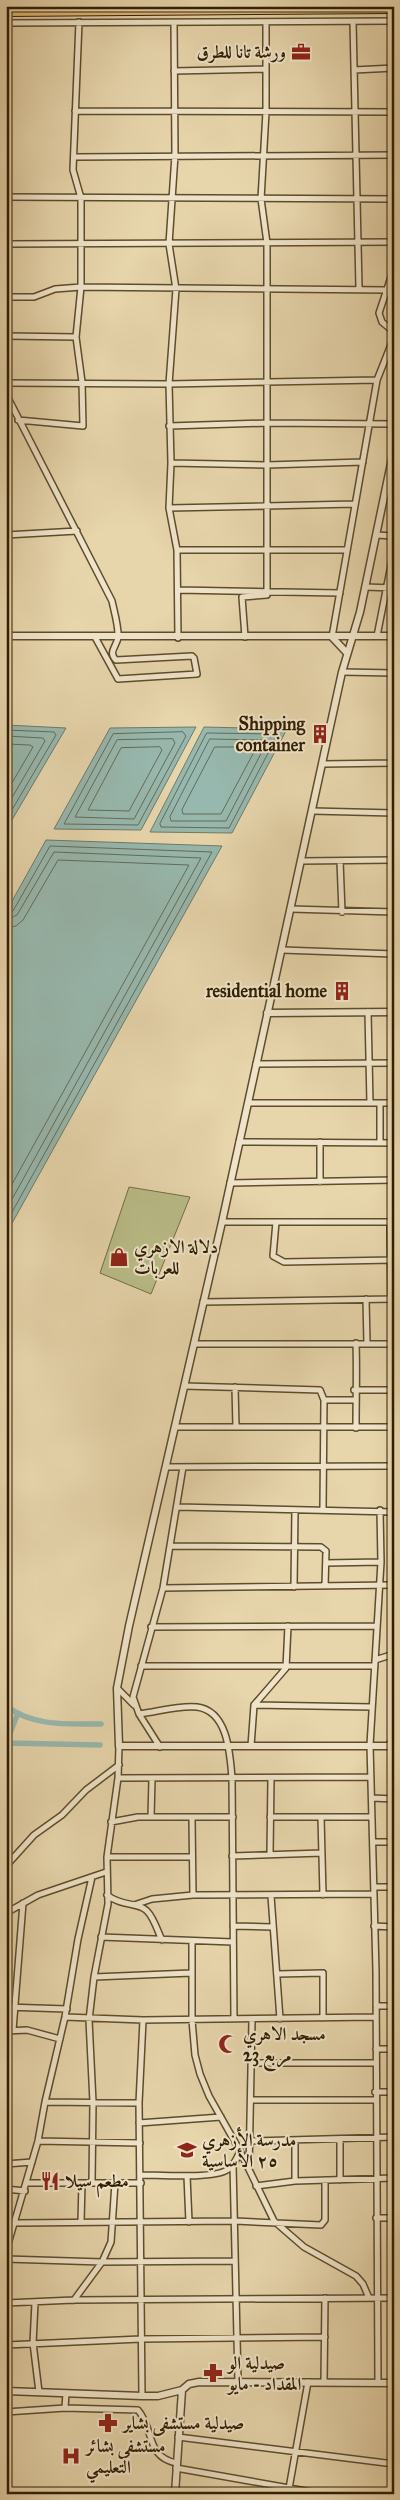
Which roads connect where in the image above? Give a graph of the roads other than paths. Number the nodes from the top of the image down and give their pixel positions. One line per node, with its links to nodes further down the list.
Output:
1 (252, 9): 2 (highway); 3 (highway); 6 (street)
2 (394, 9)
3 (10, 12): 10 (street)
4 (394, 21): 8 (street)
5 (79, 22): 10 (street); 11 (street); 16 (street)
6 (252, 22): 7 (street); 11 (street)
7 (266, 22): 8 (street); 13 (street)
8 (353, 22): 14 (street)
9 (6, 23): 10 (street)
10 (14, 23)
11 (174, 23): 15 (street)
12 (394, 68): 14 (street)
13 (266, 69): 15 (street); 18 (street)
14 (354, 70): 19 (street)
15 (174, 71): 17 (street)
16 (75, 111): 17 (street); 25 (street)
17 (174, 111): 18 (street); 21 (street)
18 (266, 112): 19 (street); 24 (street)
19 (355, 112): 20 (street); 22 (street)
20 (394, 112)
21 (175, 155): 24 (street); 25 (street); 31 (street)
22 (356, 155): 23 (street); 24 (street); 29 (street)
23 (394, 155)
24 (263, 156): 28 (street)
25 (75, 157): 27 (street)
26 (6, 197): 27 (street)
27 (80, 198): 31 (street); 34 (street)
28 (261, 199): 29 (street); 31 (street); 35 (street)
29 (357, 199): 30 (street); 32 (street)
30 (394, 199)
31 (171, 200): 37 (street)
32 (358, 242): 33 (street); 35 (street); 41 (street)
33 (394, 242)
34 (81, 243): 36 (street); 37 (street); 39 (street)
35 (266, 243): 37 (street); 42 (street)
36 (6, 244)
37 (169, 244): 40 (street)
38 (394, 268): 43 (street)
39 (81, 287): 40 (street); 44 (street); 47 (street)
40 (176, 288): 42 (street); 53 (street)
41 (359, 288): 42 (street); 43 (street)
42 (267, 289): 49 (street)
43 (386, 290): 45 (street)
44 (6, 297)
45 (394, 332)
46 (6, 336): 47 (street)
47 (76, 337): 51 (street)
48 (394, 337): 50 (street)
49 (267, 380): 50 (street); 53 (street); 56 (street)
50 (377, 380): 58 (street)
51 (82, 382): 52 (street); 53 (street); 55 (street)
52 (6, 383)
53 (169, 384): 59 (street)
54 (6, 394): 55 (street)
55 (18, 420): 69 (street)
56 (267, 423): 58 (street); 59 (street); 63 (street)
57 (394, 424): 58 (street)
58 (369, 425): 61 (street)
59 (169, 426): 62 (street)
60 (394, 449): 64 (street)
61 (363, 462): 63 (street); 66 (street)
62 (171, 463): 63 (street); 68 (street)
63 (267, 465): 67 (street)
64 (386, 489): 65 (street); 71 (street)
65 (394, 490)
66 (355, 504): 67 (street); 75 (street)
67 (267, 506): 68 (street); 73 (street)
68 (169, 508): 74 (street)
69 (77, 531): 70 (street); 90 (street)
70 (6, 535)
71 (376, 535): 72 (street); 77 (street)
72 (394, 536)
73 (267, 549): 74 (street); 75 (street); 81 (street)
74 (177, 550): 80 (street)
75 (348, 550): 82 (street)
76 (394, 550): 78 (street)
77 (365, 587): 78 (street); 84 (street)
78 (386, 588): 79 (street); 85 (street)
79 (394, 588)
80 (178, 590): 81 (street); 91 (street)
81 (267, 590): 82 (street); 88 (street)
82 (340, 592): 89 (street)
83 (6, 636): 87 (street)
84 (354, 636): 85 (street); 89 (street); 92 (street)
85 (378, 636): 86 (street)
86 (394, 636)
87 (95, 637): 90 (street); 90 (street)
88 (245, 637): 89 (street); 91 (street)
89 (332, 637): 92 (street)
90 (118, 638): 91 (street)
91 (178, 638)
92 (347, 653): 93 (street)
93 (342, 672): 94 (street); 98 (street)
94 (394, 672)
95 (394, 680): 96 (street)
96 (393, 724): 97 (street)
97 (393, 763): 98 (street)
98 (323, 764): 99 (street)
99 (312, 811): 100 (street); 102 (street)
100 (394, 813)
101 (394, 860): 103 (street)
102 (301, 861): 103 (street); 104 (street)
103 (340, 861): 105 (street)
104 (291, 909): 105 (street); 107 (street)
105 (342, 912): 106 (street)
106 (394, 912)
107 (282, 950): 108 (street); 111 (street)
108 (394, 954)
109 (368, 1012): 110 (street); 111 (street); 114 (street)
110 (394, 1012)
111 (267, 1013): 113 (street)
112 (394, 1063): 114 (street)
113 (256, 1064): 114 (street); 115 (street)
114 (370, 1064): 116 (street)
115 (248, 1103): 116 (street); 119 (street)
116 (370, 1103): 117 (street)
117 (380, 1103): 118 (street); 121 (street)
118 (394, 1103)
119 (239, 1142): 120 (street); 125 (street)
120 (320, 1142): 121 (street); 124 (street)
121 (380, 1143): 122 (street)
122 (394, 1143)
123 (394, 1180): 124 (street)
124 (320, 1182): 125 (street)
125 (230, 1183): 126 (street)
126 (222, 1222): 127 (street); 132 (street)
127 (276, 1222): 128 (street); 129 (street)
128 (392, 1222): 129 (street)
129 (392, 1260): 131 (street)
130 (366, 1299): 131 (street); 132 (street); 135 (street)
131 (392, 1299)
132 (203, 1302): 134 (street)
133 (356, 1343): 134 (street); 135 (street); 139 (street)
134 (194, 1344): 137 (street)
135 (368, 1344): 136 (street)
136 (394, 1344)
137 (184, 1386): 138 (street); 143 (street)
138 (235, 1387): 141 (street); 144 (street)
139 (354, 1390): 140 (street); 142 (street)
140 (394, 1390)
141 (324, 1400): 142 (street); 146 (street)
142 (356, 1400): 147 (street)
143 (175, 1427): 144 (street); 149 (street)
144 (236, 1427): 146 (street)
145 (394, 1427): 147 (street)
146 (325, 1428): 147 (street); 151 (street)
147 (356, 1428)
148 (394, 1466): 151 (street)
149 (166, 1467): 150 (street); 174 (street)
150 (183, 1467): 151 (street); 152 (street)
151 (324, 1467): 153 (street)
152 (177, 1507): 154 (street); 157 (street)
153 (323, 1508): 154 (street); 155 (street)
154 (295, 1510): 158 (street)
155 (380, 1510): 156 (street); 159 (street)
156 (394, 1512)
157 (170, 1546): 158 (street); 165 (street)
158 (296, 1547): 160 (street); 164 (street)
159 (381, 1562): 160 (street); 161 (street)
160 (326, 1563): 163 (street)
161 (380, 1585): 162 (street); 163 (street); 167 (street)
162 (394, 1585)
163 (325, 1586): 164 (street)
164 (294, 1587): 165 (street)
165 (163, 1588): 168 (street)
166 (288, 1626): 167 (street); 168 (street); 173 (street)
167 (377, 1626): 170 (street)
168 (151, 1627): 171 (street)
169 (394, 1654): 170 (street)
170 (375, 1660): 172 (street)
171 (141, 1666): 173 (street); 175 (street)
172 (375, 1666): 173 (street); 177 (street)
173 (286, 1668): 176 (street)
174 (117, 1688): 175 (street); 181 (street)
175 (134, 1705): 178 (street)
176 (254, 1705): 177 (street); 182 (street)
177 (372, 1707): 180 (street)
178 (139, 1714): 184 (street); 185 (street)
179 (394, 1738): 183 (street)
180 (370, 1745): 182 (street); 183 (street); 187 (street)
181 (119, 1746): 184 (street); 186 (street)
182 (251, 1746): 185 (street)
183 (391, 1746)
184 (160, 1747): 185 (street)
185 (230, 1747): 189 (street)
186 (119, 1765): 188 (street); 208 (street)
187 (371, 1776): 190 (street); 192 (street)
188 (118, 1778): 191 (street); 200 (street)
189 (232, 1778): 190 (street); 191 (street); 194 (street)
190 (271, 1778): 195 (street)
191 (152, 1779): 198 (street)
192 (372, 1798): 193 (street); 197 (street)
193 (394, 1799)
194 (233, 1817): 199 (street); 205 (street)
195 (270, 1817): 196 (street); 204 (street)
196 (321, 1817): 197 (street); 203 (street)
197 (372, 1817): 201 (street)
198 (151, 1818): 199 (street); 200 (street)
199 (192, 1819): 207 (street)
200 (111, 1822): 206 (street)
201 (373, 1842): 202 (street); 211 (street)
202 (394, 1842)
203 (322, 1853): 204 (street); 217 (street)
204 (270, 1854): 205 (street)
205 (232, 1856): 216 (street)
206 (107, 1857): 207 (street); 209 (street)
207 (192, 1857): 215 (street)
208 (6, 1866)
209 (106, 1872): 210 (street); 214 (street)
210 (92, 1877): 219 (street); 237 (street)
211 (374, 1887): 212 (street); 213 (street)
212 (394, 1887)
213 (374, 1894): 217 (street); 223 (street)
214 (107, 1895): 220 (street); 226 (street)
215 (193, 1895): 216 (street); 220 (street)
216 (232, 1895): 218 (street); 222 (street)
217 (323, 1895): 218 (street)
218 (271, 1896): 224 (street)
219 (23, 1903): 221 (street); 233 (street)
220 (134, 1905): 227 (street)
221 (6, 1913)
222 (234, 1926): 224 (street); 229 (street)
223 (374, 1926): 225 (street); 234 (street)
224 (272, 1927): 231 (street)
225 (394, 1927)
226 (101, 1937): 227 (street); 232 (street)
227 (162, 1940): 228 (street)
228 (192, 1942): 229 (street); 230 (street)
229 (233, 1942): 241 (street)
230 (191, 1973): 232 (street); 245 (street)
231 (277, 1974): 239 (street); 242 (street)
232 (94, 1977): 243 (street)
233 (14, 2006): 236 (street); 237 (street); 247 (street)
234 (376, 2006): 235 (street); 240 (street)
235 (394, 2006)
236 (6, 2007)
237 (67, 2009): 238 (street)
238 (65, 2017): 243 (street); 249 (street)
239 (323, 2018): 240 (street); 242 (street)
240 (376, 2018): 250 (street)
241 (234, 2019): 245 (street); 246 (street)
242 (280, 2019): 246 (street)
243 (89, 2020): 244 (street); 259 (street)
244 (143, 2020): 245 (street); 260 (street)
245 (192, 2020): 261 (street)
246 (252, 2020): 252 (street)
247 (13, 2030): 248 (street); 249 (street)
248 (6, 2031)
249 (60, 2039): 258 (street)
250 (376, 2049): 251 (street); 253 (street)
251 (394, 2049)
252 (252, 2063): 253 (street); 256 (street)
253 (375, 2063): 254 (street)
254 (375, 2092): 255 (street); 257 (street)
255 (394, 2092)
256 (251, 2100): 257 (street); 268 (street)
257 (375, 2100): 263 (street)
258 (45, 2102): 259 (street); 267 (street)
259 (93, 2102): 260 (street); 269 (street)
260 (139, 2103): 262 (street)
261 (221, 2117): 262 (street); 271 (street)
262 (139, 2123): 270 (street)
263 (376, 2138): 264 (street); 265 (street); 281 (street)
264 (394, 2138)
265 (340, 2139): 266 (street); 280 (street)
266 (294, 2140): 268 (street); 282 (street)
267 (38, 2141): 269 (street); 272 (street)
268 (251, 2141): 275 (street)
269 (93, 2142): 270 (street); 283 (street)
270 (140, 2143): 276 (street)
271 (240, 2151): 274 (street); 275 (street)
272 (32, 2162): 273 (street); 284 (street)
273 (6, 2164)
274 (233, 2165): 277 (street); 293 (street)
275 (249, 2169): 288 (street)
276 (141, 2175): 277 (street); 287 (street)
277 (187, 2176): 298 (street)
278 (394, 2178): 281 (street)
279 (325, 2180): 280 (street); 282 (street); 294 (street)
280 (340, 2180): 281 (street)
281 (376, 2180): 291 (street)
282 (295, 2181): 288 (street)
283 (92, 2182): 285 (street); 286 (street)
284 (27, 2183): 285 (street); 290 (street)
285 (82, 2183): 295 (street)
286 (115, 2183): 287 (street); 296 (street)
287 (141, 2183): 297 (street)
288 (256, 2186): 294 (street)
289 (6, 2190): 290 (street)
290 (25, 2191): 299 (street)
291 (376, 2218): 292 (street); 308 (street)
292 (394, 2218)
293 (235, 2221): 294 (street); 298 (street); 303 (street)
294 (274, 2221): 307 (street)
295 (81, 2222): 296 (street); 299 (street)
296 (114, 2222): 297 (street); 304 (street)
297 (142, 2222): 298 (street); 305 (street)
298 (189, 2222)
299 (16, 2223): 300 (street)
300 (8, 2241): 301 (street)
301 (6, 2251)
302 (6, 2259): 304 (street)
303 (235, 2261): 305 (street); 310 (street)
304 (102, 2262): 305 (street); 311 (street)
305 (142, 2262): 312 (street)
306 (325, 2298): 307 (street); 310 (street); 315 (street)
307 (369, 2298): 308 (street)
308 (376, 2298): 309 (street); 323 (street)
309 (394, 2298)
310 (235, 2299): 312 (street); 317 (street)
311 (74, 2300): 312 (street); 313 (street)
312 (142, 2301): 316 (street)
313 (35, 2302): 314 (street); 318 (street)
314 (6, 2303)
315 (325, 2337): 317 (street); 322 (street)
316 (141, 2339): 317 (street); 318 (street); 329 (street)
317 (236, 2339): 320 (street)
318 (33, 2343): 319 (street); 327 (street)
319 (6, 2345)
320 (238, 2381): 321 (street); 325 (street)
321 (308, 2382): 322 (street); 333 (street)
322 (324, 2382): 323 (street)
323 (378, 2382): 324 (street)
324 (394, 2382)
325 (182, 2390): 329 (street); 332 (street)
326 (6, 2391): 327 (street)
327 (39, 2392): 328 (street)
328 (66, 2393): 329 (street); 330 (street)
329 (142, 2396)
330 (65, 2408): 331 (street); 335 (street)
331 (6, 2412)
332 (178, 2437): 333 (street); 335 (street)
333 (296, 2454): 334 (street); 336 (street)
334 (394, 2464)
335 (176, 2466): 336 (street); 337 (street)
336 (289, 2491): 338 (street)
337 (174, 2494)
338 (323, 2494)

